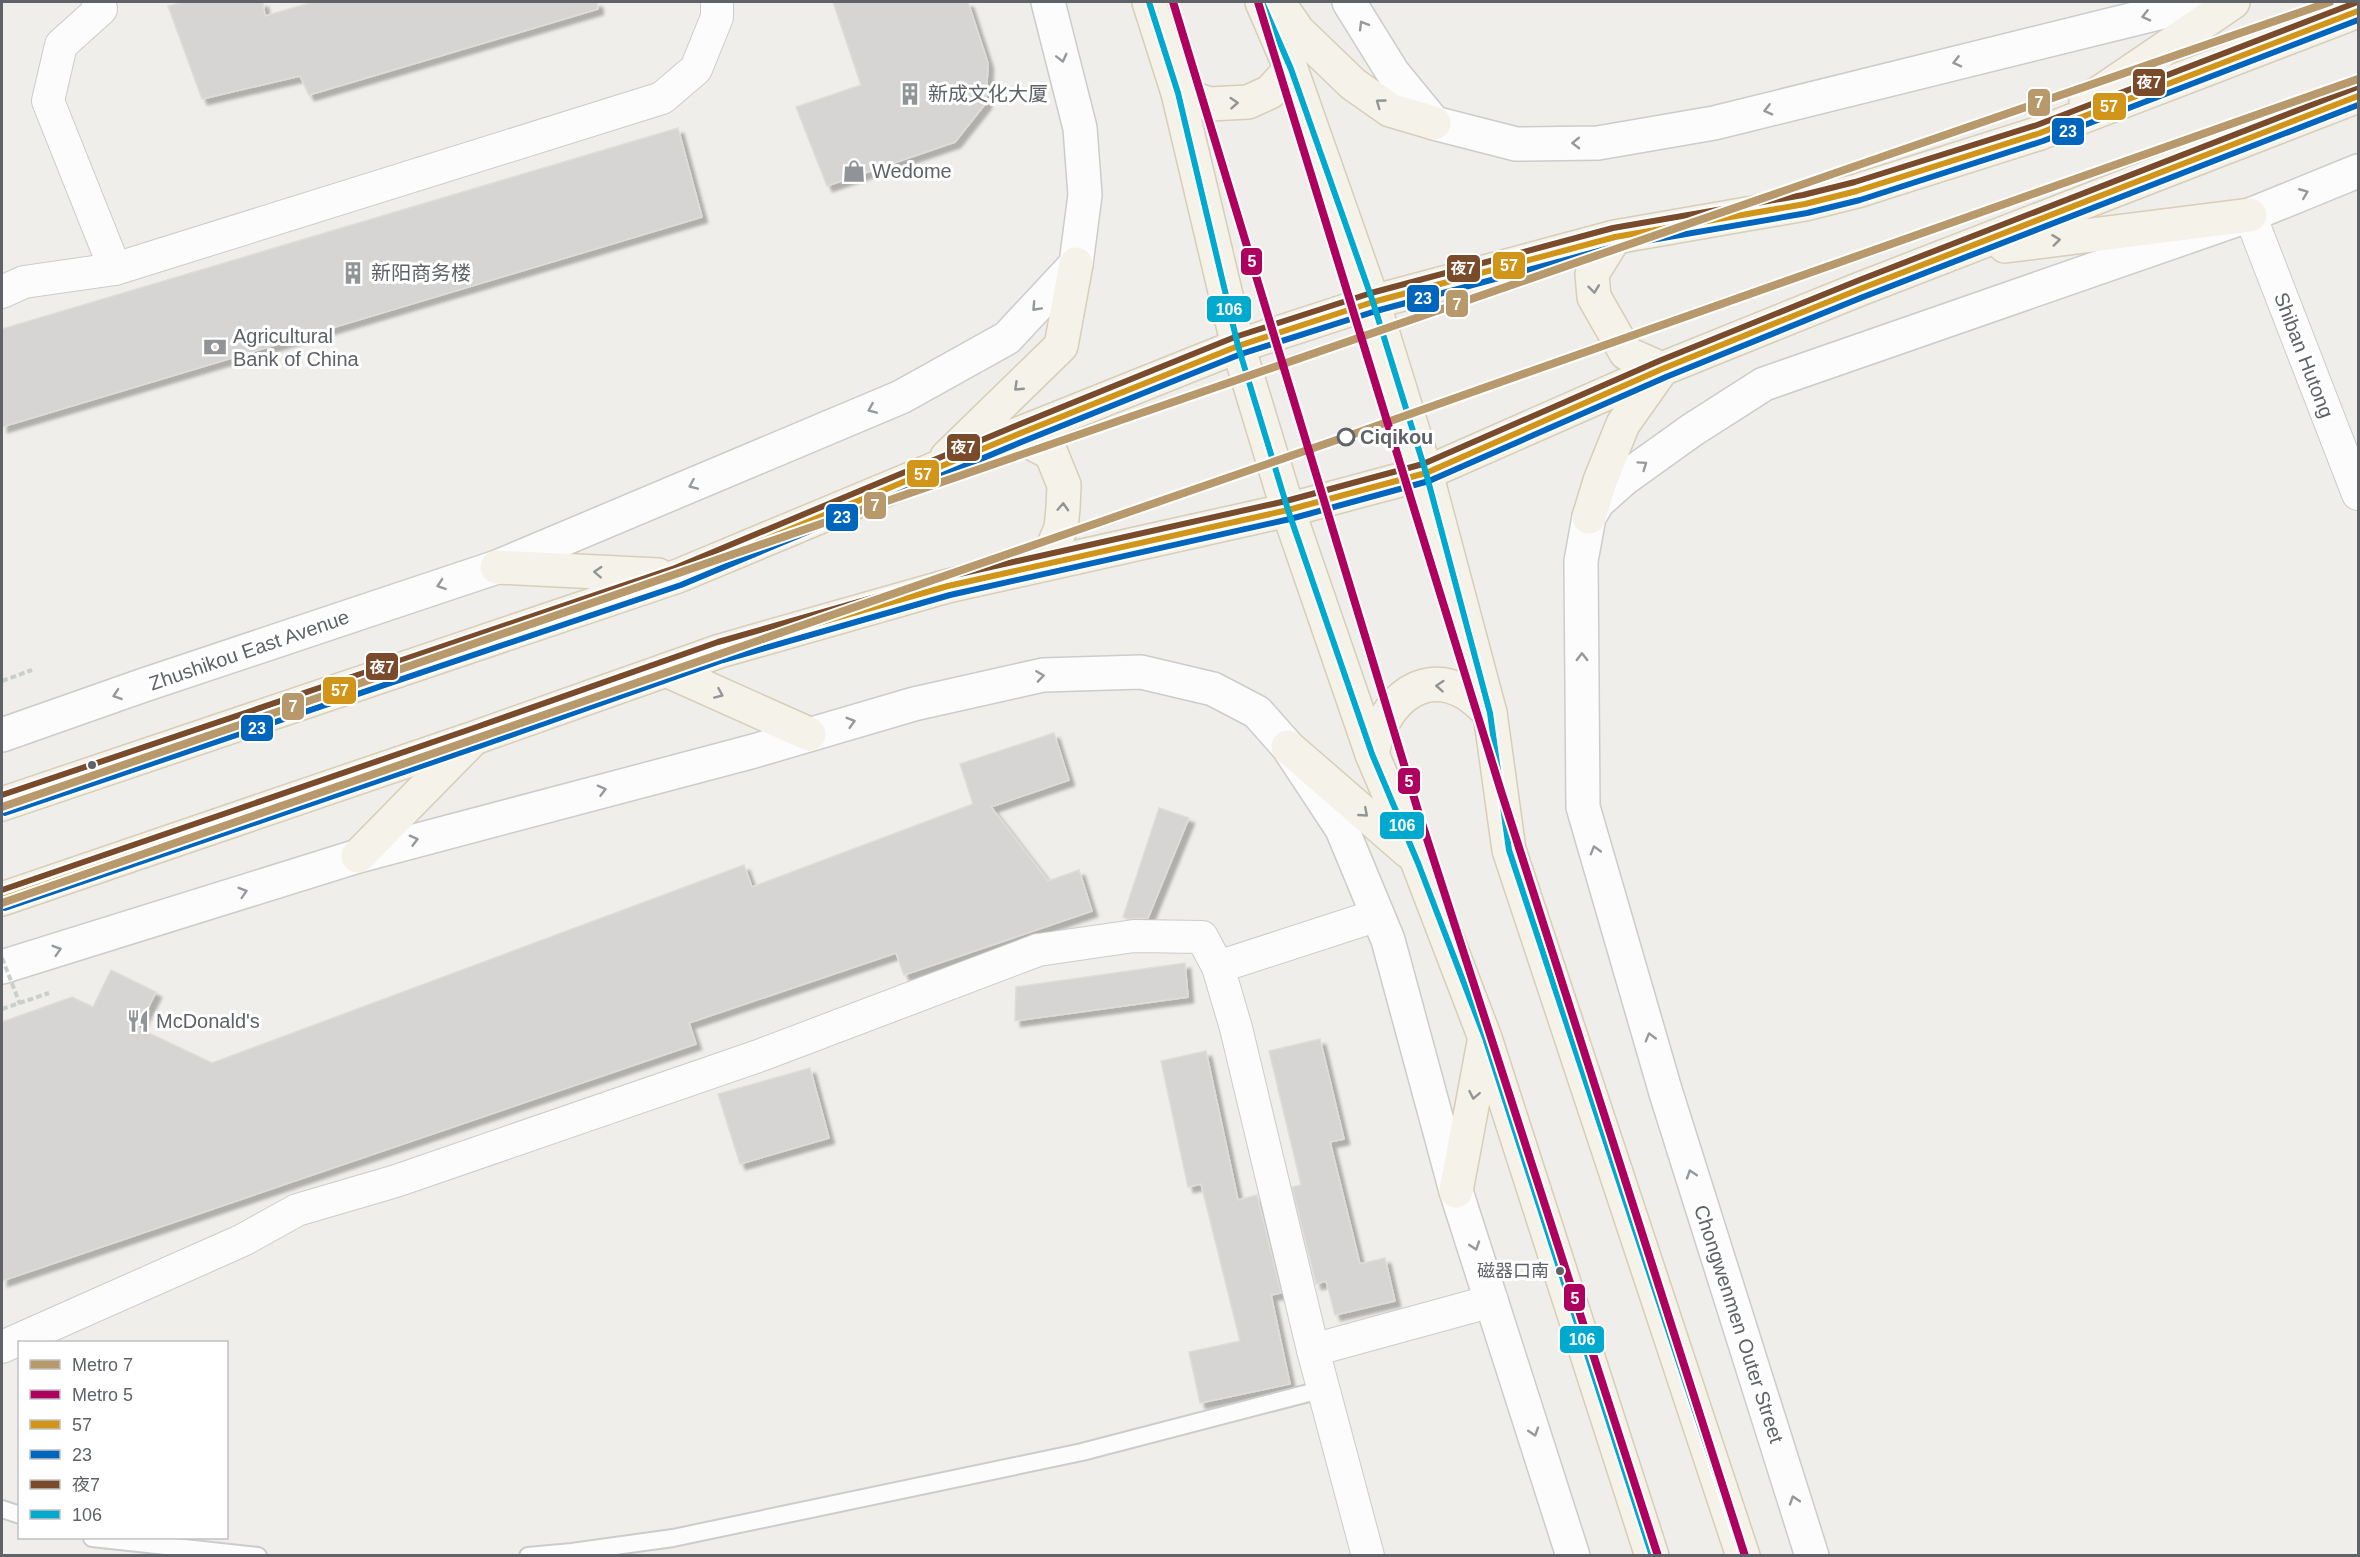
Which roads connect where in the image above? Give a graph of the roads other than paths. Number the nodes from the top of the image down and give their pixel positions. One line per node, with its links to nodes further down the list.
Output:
1 (98, 2): 21 (street)
2 (717, 2): 21 (street)
3 (1048, 2): 20 (street, one-way to 20)
4 (1149, 2): 12 (main road)
5 (1262, 2): 11 (main road)
6 (1278, 2): 14 (main road, one-way to 6)
7 (1349, 2): 14 (street, one-way to 7)
8 (2203, 2): 14 (street, one-way to 14)
9 (2233, 2): 15 (main road)
10 (2358, 11): 15 (main road)
11 (1291, 69): 12 (main road, one-way to 11); 23 (main road)
12 (1178, 93): 24 (main road)
13 (2358, 96): 19 (main road)
14 (1434, 123)
15 (2040, 133): 18 (main road)
16 (2358, 171): 17 (street, one-way to 16)
17 (2250, 215): 19 (main road, one-way to 17); 29 (street, Shiban Hutong); 31 (street, one-way to 17)
18 (1616, 237): 23 (main road); 25 (main road, one-way to 25)
19 (1956, 253): 25 (main road)
20 (1076, 264): 27 (main road, one-way to 27); 33 (street, Zhushikou East Avenue, one-way to 33)
21 (116, 269): 22 (street)
22 (2, 292)
23 (1373, 302): 24 (main road); 28 (main road)
24 (1238, 346): 26 (main road); 30 (main road)
25 (1662, 369): 28 (main road); 31 (main road)
26 (1016, 435): 27 (main road); 32 (main road, one-way to 26)
27 (935, 469): 34 (main road)
28 (1426, 473): 30 (main road); 36 (main road)
29 (2358, 494)
30 (1288, 510): 32 (main road); 41 (main road)
31 (1589, 517): 65 (street, Chongwenmen Outer Street, one-way to 31)
32 (1046, 563): 35 (main road)
33 (497, 567): 34 (main road, one-way to 33); 38 (street, Zhushikou East Avenue, one-way to 38)
34 (678, 576): 42 (main road)
35 (666, 670): 37 (main road, one-way to 37); 39 (main road)
36 (1490, 713): 41 (main road, one-way to 41); 64 (main road)
37 (809, 734): 40 (street, one-way to 40); 43 (street, one-way to 37)
38 (2, 735)
39 (474, 738): 43 (main road); 45 (main road)
40 (1288, 747): 44 (main road, one-way to 44); 46 (street)
41 (1372, 754): 44 (main road)
42 (2, 804)
43 (358, 856): 47 (street, one-way to 43)
44 (1415, 857): 49 (main road)
45 (2, 898)
46 (1378, 915): 48 (street); 50 (street)
47 (2, 967)
48 (1218, 967): 52 (street); 53 (street)
49 (1485, 1038): 50 (main road, one-way to 50); 63 (main road)
50 (1456, 1191): 51 (street, one-way to 51)
51 (1492, 1301): 53 (street); 62 (street, one-way to 62)
52 (2, 1347)
53 (1313, 1350): 54 (street)
54 (1324, 1389): 58 (lane); 61 (street)
55 (2, 1509): 56 (lane)
56 (18, 1514)
57 (101, 1539): 59 (lane)
58 (572, 1554): 60 (lane)
59 (258, 1556)
60 (528, 1556)
61 (1368, 1556)
62 (1573, 1556)
63 (1652, 1556)
64 (1743, 1556)
65 (1812, 1556)

